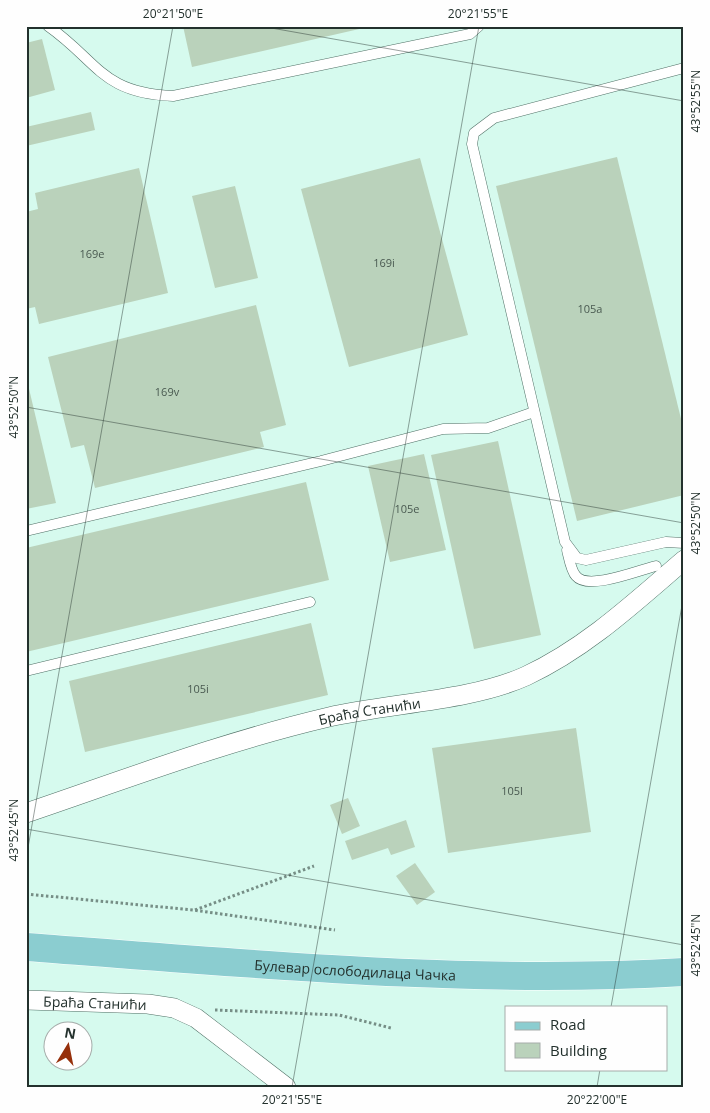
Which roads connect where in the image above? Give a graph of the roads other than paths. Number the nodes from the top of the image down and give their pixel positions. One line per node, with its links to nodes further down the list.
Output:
1 (479, 26): 2 (lane)
2 (53, 28)
3 (684, 68): 4 (lane)
4 (534, 412): 5 (lane); 6 (lane)
5 (26, 532)
6 (565, 542): 7 (lane); 9 (lane)
7 (684, 543)
8 (684, 560): 12 (street, Браћа Станићи)
9 (656, 566)
10 (310, 602): 11 (lane)
11 (26, 671)
12 (26, 813)
13 (26, 946): 14 (main road, Булевар ослободилаца Чачка)
14 (684, 972)
15 (26, 1000): 16 (street, Браћа Станићи)
16 (286, 1087)

